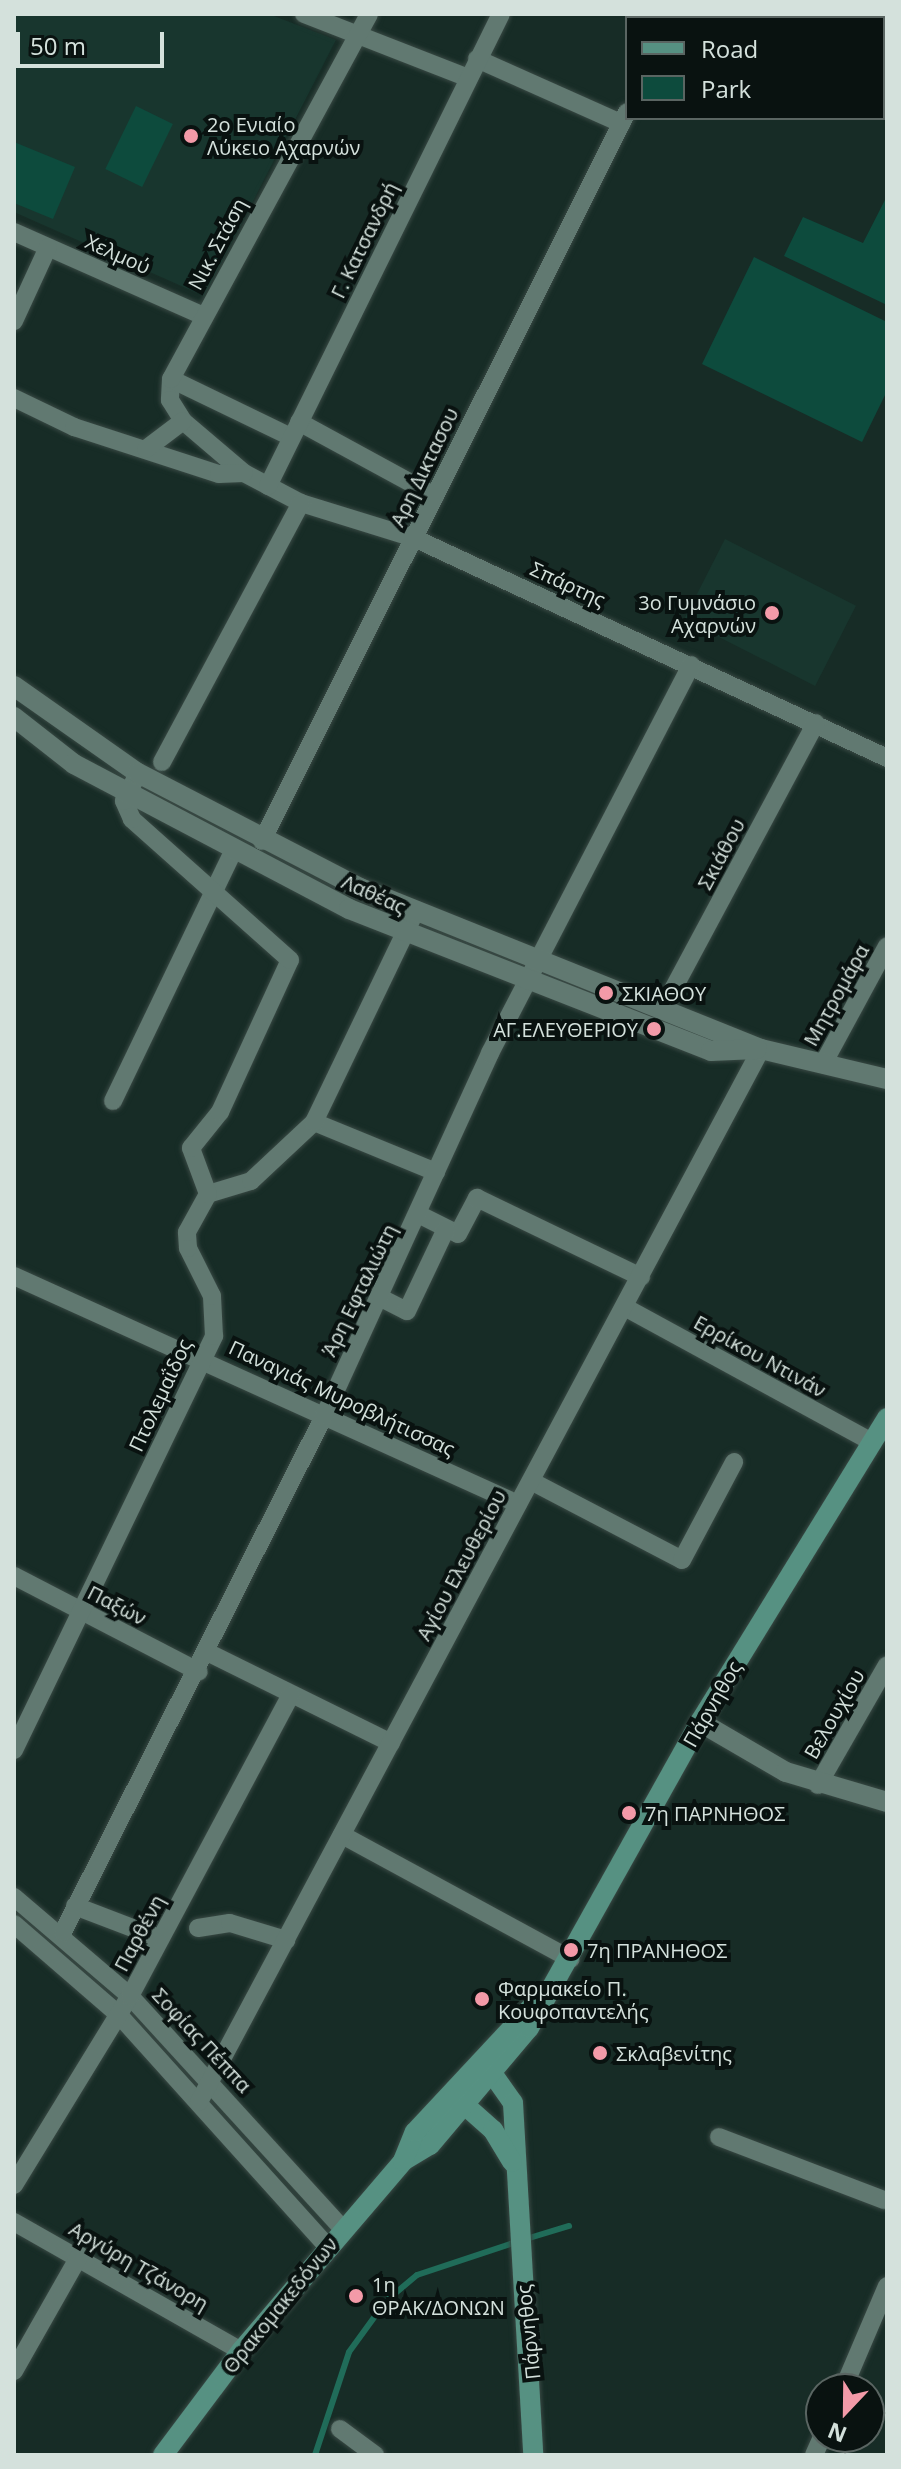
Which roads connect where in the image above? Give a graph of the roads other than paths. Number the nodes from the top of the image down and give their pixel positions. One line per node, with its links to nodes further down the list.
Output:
1 (304, 14): 4 (street)
2 (369, 14): 4 (street, Νικ. Στάση)
3 (501, 14): 5 (street, Γ. Κατσανδρή)
4 (353, 33): 6 (street); 10 (street, Νικ. Στάση)
5 (477, 59): 6 (street, Γ. Κατσανδρή); 7 (street)
6 (468, 78): 15 (street, Γ. Κατσανδρή)
7 (624, 117): 19 (street, Αρη Δικτασου)
8 (14, 232): 9 (street, Χελμού)
9 (48, 247): 10 (street, Χελμού); 11 (street)
10 (204, 316): 12 (street, Νικ. Στάση)
11 (14, 321)
12 (171, 379): 14 (street); 15 (street)
13 (14, 398): 16 (street)
14 (183, 421): 16 (street); 17 (street)
15 (295, 430): 18 (street, Γ. Κατσανδρή); 19 (street)
16 (146, 449): 17 (street)
17 (244, 473): 18 (street, Σπάρτης)
18 (268, 486): 20 (street, Σπάρτης)
19 (435, 496): 21 (street, Αρη Δικτασου)
20 (301, 503): 21 (street, Σπάρτης); 27 (street)
21 (414, 538): 22 (street, Σπάρτης); 30 (street, Αρη Δικτασου)
22 (691, 665): 25 (street, Σπάρτης); 36 (street, Άρη Εφταλιώτη)
23 (14, 686): 28 (street, Λαθέας)
24 (14, 717): 29 (street, Λαθέας)
25 (816, 723): 26 (street, Σπάρτης); 38 (street, Σκιάθου)
26 (887, 758)
27 (162, 762)
28 (138, 773): 29 (street); 30 (street, Λαθέας)
29 (127, 793): 31 (street, Λαθέας); 32 (street)
30 (262, 841): 33 (street, Λαθέας)
31 (233, 852): 32 (street); 34 (street, Λαθέας)
32 (216, 886): 42 (street); 45 (street)
33 (415, 912): 34 (street); 36 (street, Λαθέας)
34 (405, 933): 37 (street, Λαθέας); 43 (street)
35 (887, 946): 40 (street, Μητρομάρα)
36 (541, 960): 37 (street, Άρη Εφταλιώτη); 38 (street, Λαθέας)
37 (530, 979): 39 (street, Λαθέας); 44 (street, Άρη Εφταλιώτη)
38 (664, 1006): 39 (street, Λαθέας)
39 (761, 1049): 40 (street, Λαθέας); 49 (street, Αγίου Ελευθερίου)
40 (823, 1064): 41 (street, Λαθέας)
41 (887, 1079)
42 (113, 1101)
43 (314, 1122): 44 (street); 45 (street)
44 (436, 1172): 46 (street, Άρη Εφταλιώτη)
45 (208, 1194): 52 (street, Πτολεμαΐδος)
46 (420, 1215): 47 (street); 50 (street, Άρη Εφταλιώτη)
47 (446, 1229): 49 (street); 50 (street)
48 (14, 1276): 52 (street, Παναγιάς Μυροβλήτισσας)
49 (641, 1277): 51 (street, Αγίου Ελευθερίου)
50 (379, 1297): 53 (street, Άρη Εφταλιώτη)
51 (628, 1309): 55 (street, Ερρίκου Ντινάν); 57 (street, Αγίου Ελευθερίου)
52 (200, 1357): 53 (street, Παναγιάς Μυροβλήτισσας); 60 (street, Πτολεμαΐδος)
53 (324, 1416): 58 (street, Παναγιάς Μυροβλήτισσας); 61 (street, Άρη Εφταλιώτη)
54 (887, 1418): 55 (main road, Πάρνηθος)
55 (872, 1442): 65 (main road, Πάρνηθος)
56 (734, 1462): 57 (street)
57 (531, 1481): 58 (street, Αγίου Ελευθερίου)
58 (518, 1504): 66 (street, Αγίου Ελευθερίου)
59 (14, 1576): 60 (street, Παξών)
60 (85, 1613): 63 (street, Παξών); 67 (street, Πτολεμαΐδος)
61 (209, 1653): 63 (street, Άρη Εφταλιώτη); 64 (street)
62 (887, 1665): 68 (street, Βελουχίου)
63 (199, 1672): 72 (street, Άρη Εφταλιώτη)
64 (291, 1695): 66 (street); 76 (street, Παρθένη)
65 (700, 1722): 68 (street); 78 (main road, Πάρνηθος)
66 (391, 1743): 70 (street, Αγίου Ελευθερίου)
67 (14, 1750)
68 (818, 1785): 69 (street)
69 (887, 1802)
70 (342, 1835): 77 (street, Αγίου Ελευθερίου); 78 (street)
71 (14, 1897): 75 (street, Σοφίας Πέππα)
72 (75, 1906): 75 (street, Άρη Εφταλιώτη); 76 (street)
73 (14, 1924): 81 (street)
74 (198, 1928): 77 (street)
75 (63, 1932): 80 (street, Σοφίας Πέππα)
76 (159, 1938): 80 (street, Παρθένη)
77 (286, 1940): 84 (street, Αγίου Ελευθερίου)
78 (570, 1959): 79 (main road, Πάρνηθος)
79 (544, 1994): 82 (main road, Πάρνηθος); 83 (main road, Πάρνηθος)
80 (130, 1996): 81 (street, Παρθένη); 84 (street, Σοφίας Πέππα)
81 (119, 2015): 86 (street); 89 (street, Παρθένη)
82 (479, 2059): 83 (main road, Πάρνηθος); 85 (main road, Πάρνηθος)
83 (495, 2072): 85 (main road, Πάρνηθος); 88 (main road, Πάρνηθος)
84 (211, 2080): 86 (street, Αγίου Ελευθερίου); 92 (street, Σοφίας Πέππα)
85 (459, 2099): 88 (main road); 92 (main road, Θρακομακεδόνων)
86 (199, 2102): 93 (street)
87 (719, 2137): 90 (street)
88 (512, 2162): 102 (main road, Πάρνηθος)
89 (14, 2185)
90 (886, 2199)
91 (14, 2222): 94 (street, Αργύρη Τζάνορη)
92 (343, 2229): 93 (main road, Θρακομακεδόνων)
93 (327, 2246): 96 (main road, Θρακομακεδόνων)
94 (80, 2255): 96 (street, Αργύρη Τζάνορη); 97 (street)
95 (887, 2286): 98 (street)
96 (241, 2351): 100 (main road, Θρακομακεδόνων)
97 (14, 2371)
98 (850, 2373)
99 (340, 2429): 101 (street)
100 (163, 2455)
101 (375, 2455)
102 (533, 2455)

